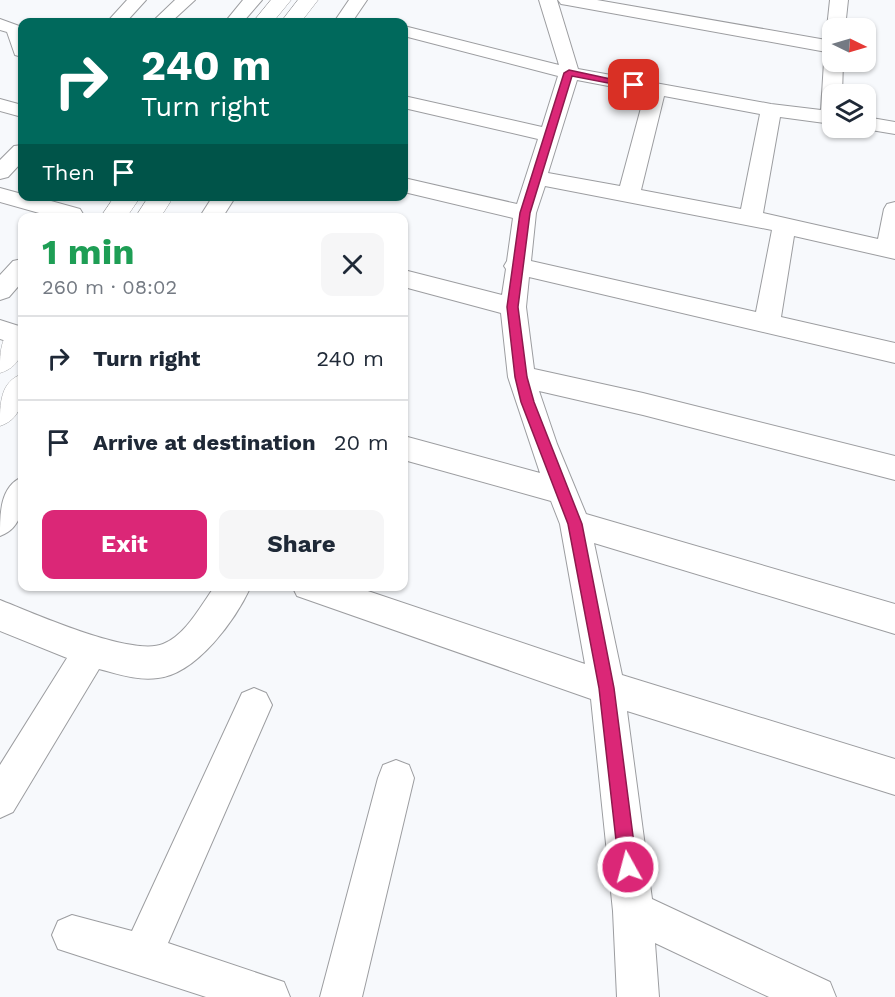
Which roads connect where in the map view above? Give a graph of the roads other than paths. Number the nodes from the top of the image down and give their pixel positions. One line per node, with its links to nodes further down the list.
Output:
1 (186, 0): 12 (street)
2 (253, 0): 13 (street)
3 (281, 0): 14 (main road)
4 (308, 0): 15 (main road)
5 (358, 0): 16 (street)
6 (548, 0): 22 (street)
7 (567, 0): 10 (street)
8 (839, 0): 17 (street)
9 (127, 2): 11 (street)
10 (599, 3): 21 (street)
11 (118, 18)
12 (166, 18)
13 (237, 18)
14 (266, 18)
15 (294, 18)
16 (346, 18)
17 (837, 18)
18 (0, 24): 20 (street)
19 (408, 32): 22 (street)
20 (18, 38)
21 (822, 45)
22 (569, 73): 23 (street); 31 (street)
23 (656, 89): 27 (street); 36 (street)
24 (408, 103): 31 (street)
25 (0, 105): 26 (street)
26 (18, 110)
27 (771, 110): 28 (street); 47 (street)
28 (822, 117)
29 (876, 125): 30 (street)
30 (895, 128)
31 (550, 135): 34 (street)
32 (18, 155): 33 (street)
33 (0, 172)
34 (537, 178): 36 (street); 46 (street)
35 (408, 186): 46 (street)
36 (629, 194): 47 (street)
37 (0, 195): 38 (street)
38 (18, 200)
39 (20, 201): 43 (street)
40 (83, 201): 44 (street)
41 (125, 201): 45 (main road)
42 (895, 209): 49 (street)
43 (60, 213)
44 (73, 213)
45 (116, 213)
46 (525, 213): 50 (street)
47 (751, 218): 48 (street)
48 (784, 227): 49 (street); 55 (street)
49 (892, 250)
50 (516, 266): 54 (street); 55 (street)
51 (18, 271): 53 (street)
52 (408, 280): 54 (street)
53 (0, 291)
54 (513, 307): 59 (street)
55 (767, 324): 57 (street)
56 (16, 334): 58 (main road)
57 (895, 353)
58 (0, 362)
59 (521, 377): 63 (street); 64 (street)
60 (18, 390): 61 (main road)
61 (0, 414)
62 (408, 449): 64 (street)
63 (895, 468)
64 (561, 491): 67 (street)
65 (18, 496): 66 (street)
66 (0, 523)
67 (575, 524): 71 (street); 73 (street)
68 (231, 591): 72 (street)
69 (323, 591): 73 (street)
70 (0, 615): 72 (street)
71 (895, 619)
72 (92, 649): 77 (street)
73 (607, 688): 75 (street); 78 (street)
74 (254, 705): 80 (street)
75 (895, 777)
76 (396, 778): 82 (street)
77 (0, 799)
78 (633, 911): 83 (street); 84 (street)
79 (72, 935): 80 (street)
80 (142, 955): 81 (street)
81 (269, 997)
82 (341, 997)
83 (638, 997)
84 (815, 997)

